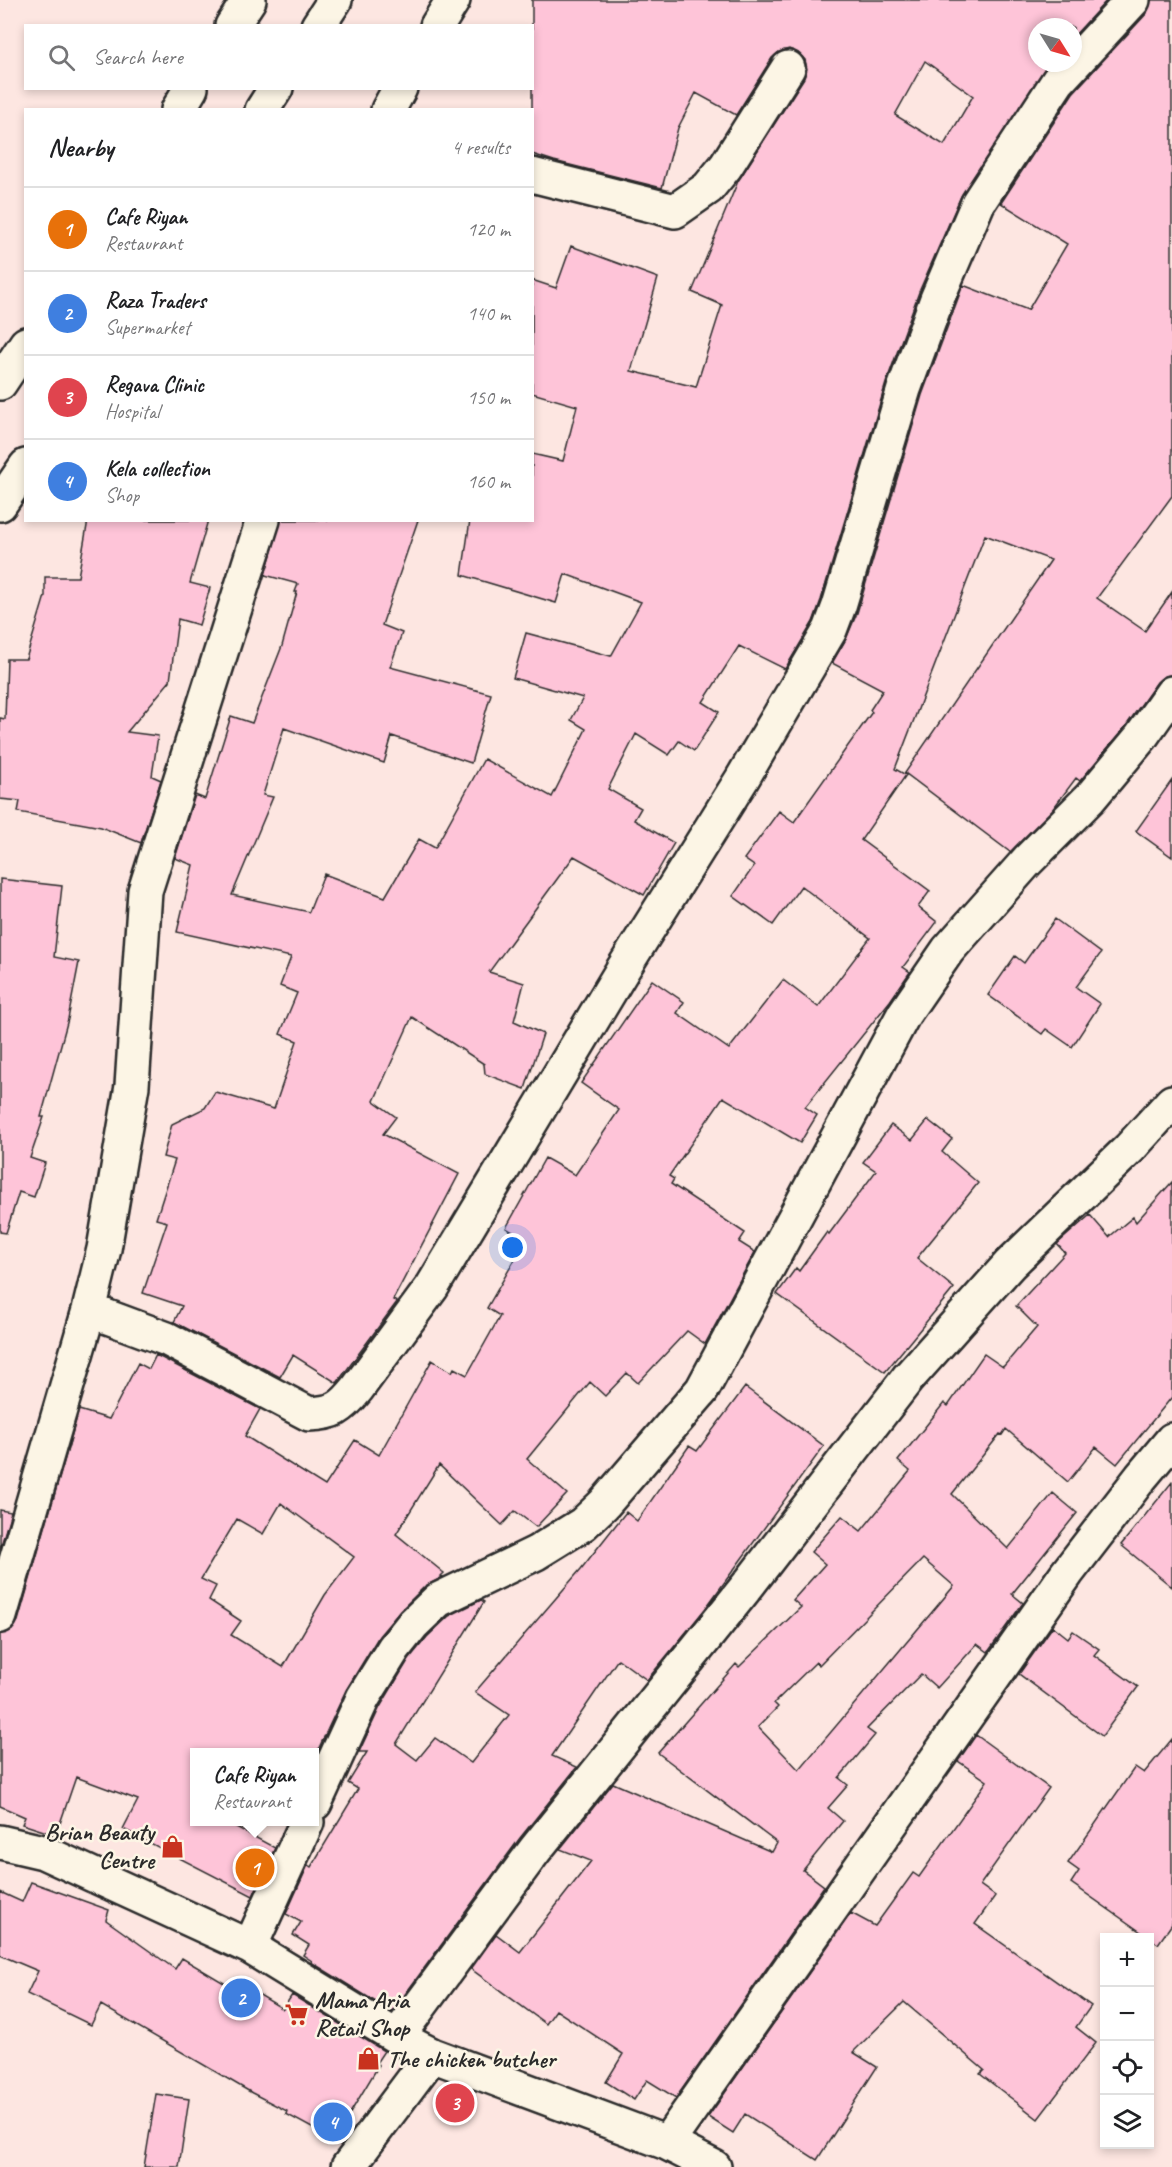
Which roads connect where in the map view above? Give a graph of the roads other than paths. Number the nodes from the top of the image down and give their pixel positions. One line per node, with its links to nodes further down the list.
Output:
1 (249, 0): 5 (main road)
2 (335, 0): 6 (main road)
3 (453, 0): 7 (main road)
4 (1133, 0): 23 (main road)
5 (233, 24)
6 (319, 24)
7 (438, 24)
8 (788, 68): 15 (main road)
9 (190, 90): 12 (main road)
10 (275, 90): 13 (main road)
11 (399, 90): 14 (main road)
12 (179, 108)
13 (263, 108)
14 (389, 108)
15 (534, 176)
16 (24, 347): 17 (main road)
17 (0, 383)
18 (24, 469): 19 (main road)
19 (0, 504)
20 (262, 522): 23 (main road)
21 (1172, 693): 26 (main road)
22 (1172, 1102): 30 (main road)
23 (89, 1310): 25 (main road)
24 (1172, 1440): 32 (main road)
25 (0, 1616)
26 (319, 1794)
27 (305, 1826): 29 (main road)
28 (0, 1842): 29 (main road)
29 (250, 1947): 30 (main road)
30 (397, 2037): 31 (main road)
31 (432, 2055): 32 (main road); 33 (main road)
32 (667, 2143): 34 (main road)
33 (348, 2167)
34 (714, 2167)

